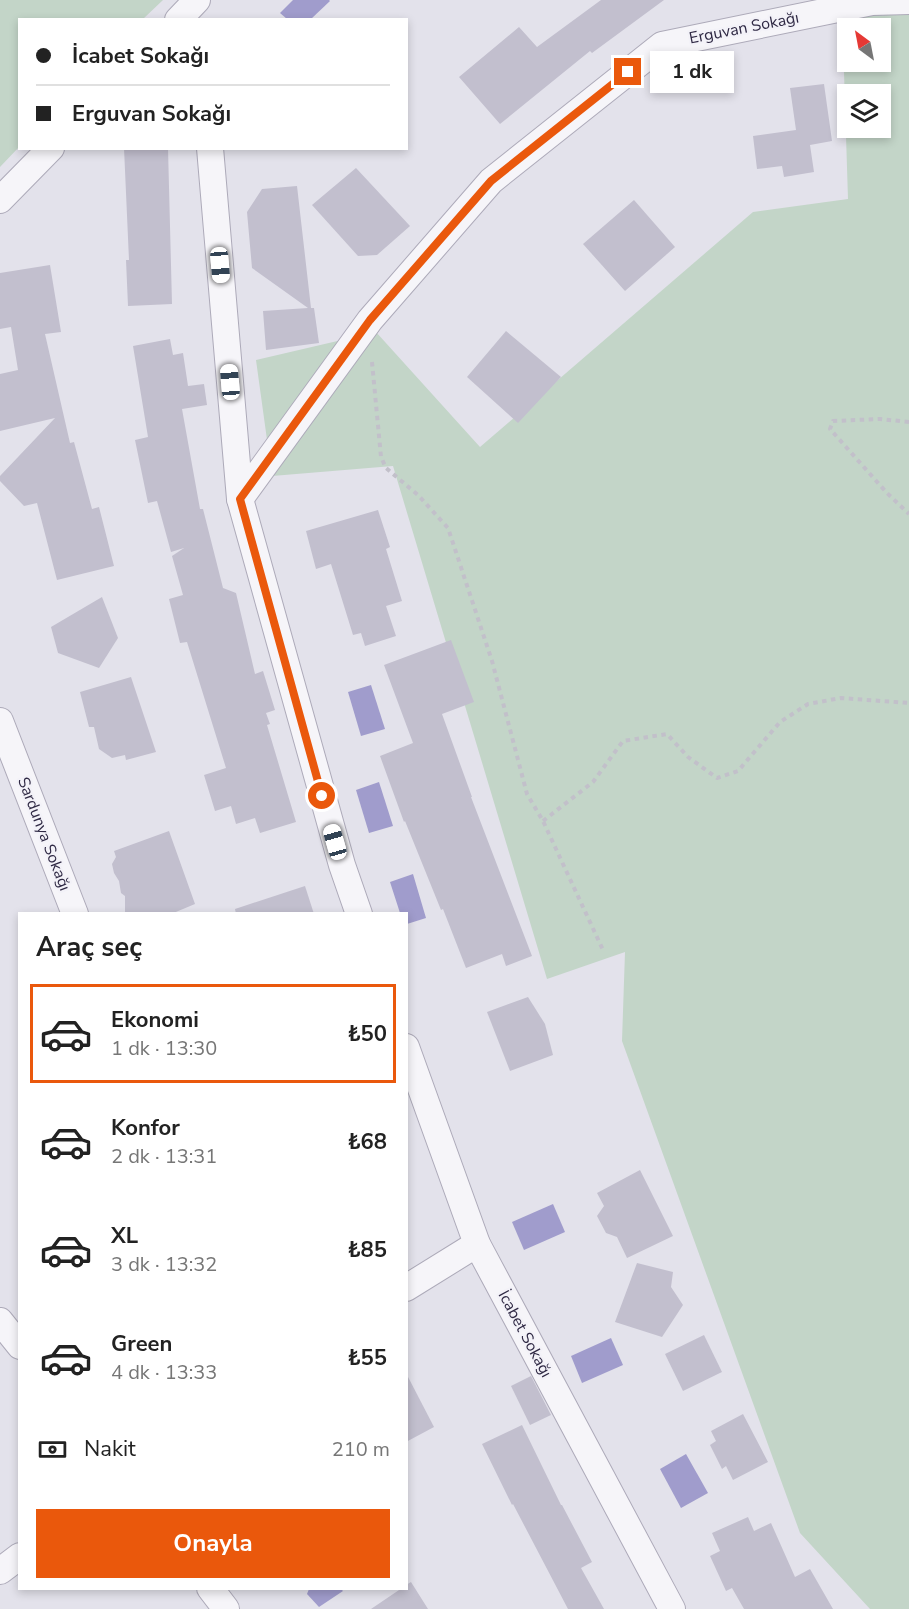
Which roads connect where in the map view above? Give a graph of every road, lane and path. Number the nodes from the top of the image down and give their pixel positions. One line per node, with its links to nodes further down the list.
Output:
1 (198, 0): 3 (street); 4 (street)
2 (909, 1): 8 (street, Erguvan Sokağı)
3 (180, 18)
4 (200, 18)
5 (49, 150): 7 (street)
6 (210, 150): 10 (street)
7 (0, 200)
8 (370, 320): 10 (street, Erguvan Sokağı); 14 (path)
9 (909, 422): 11 (path)
10 (240, 499): 16 (street)
11 (909, 514)
12 (909, 703): 14 (path)
13 (0, 721): 15 (street, Sardunya Sokağı)
14 (543, 821): 17 (path)
15 (74, 912)
16 (358, 912)
17 (603, 950)
18 (408, 1053): 19 (street, İcabet Sokağı)
19 (477, 1244): 20 (street); 27 (street, İcabet Sokağı)
20 (408, 1287)
21 (0, 1321): 22 (street)
22 (18, 1344)
23 (18, 1558): 24 (street)
24 (0, 1571)
25 (212, 1590): 26 (street)
26 (226, 1609)
27 (672, 1609)

